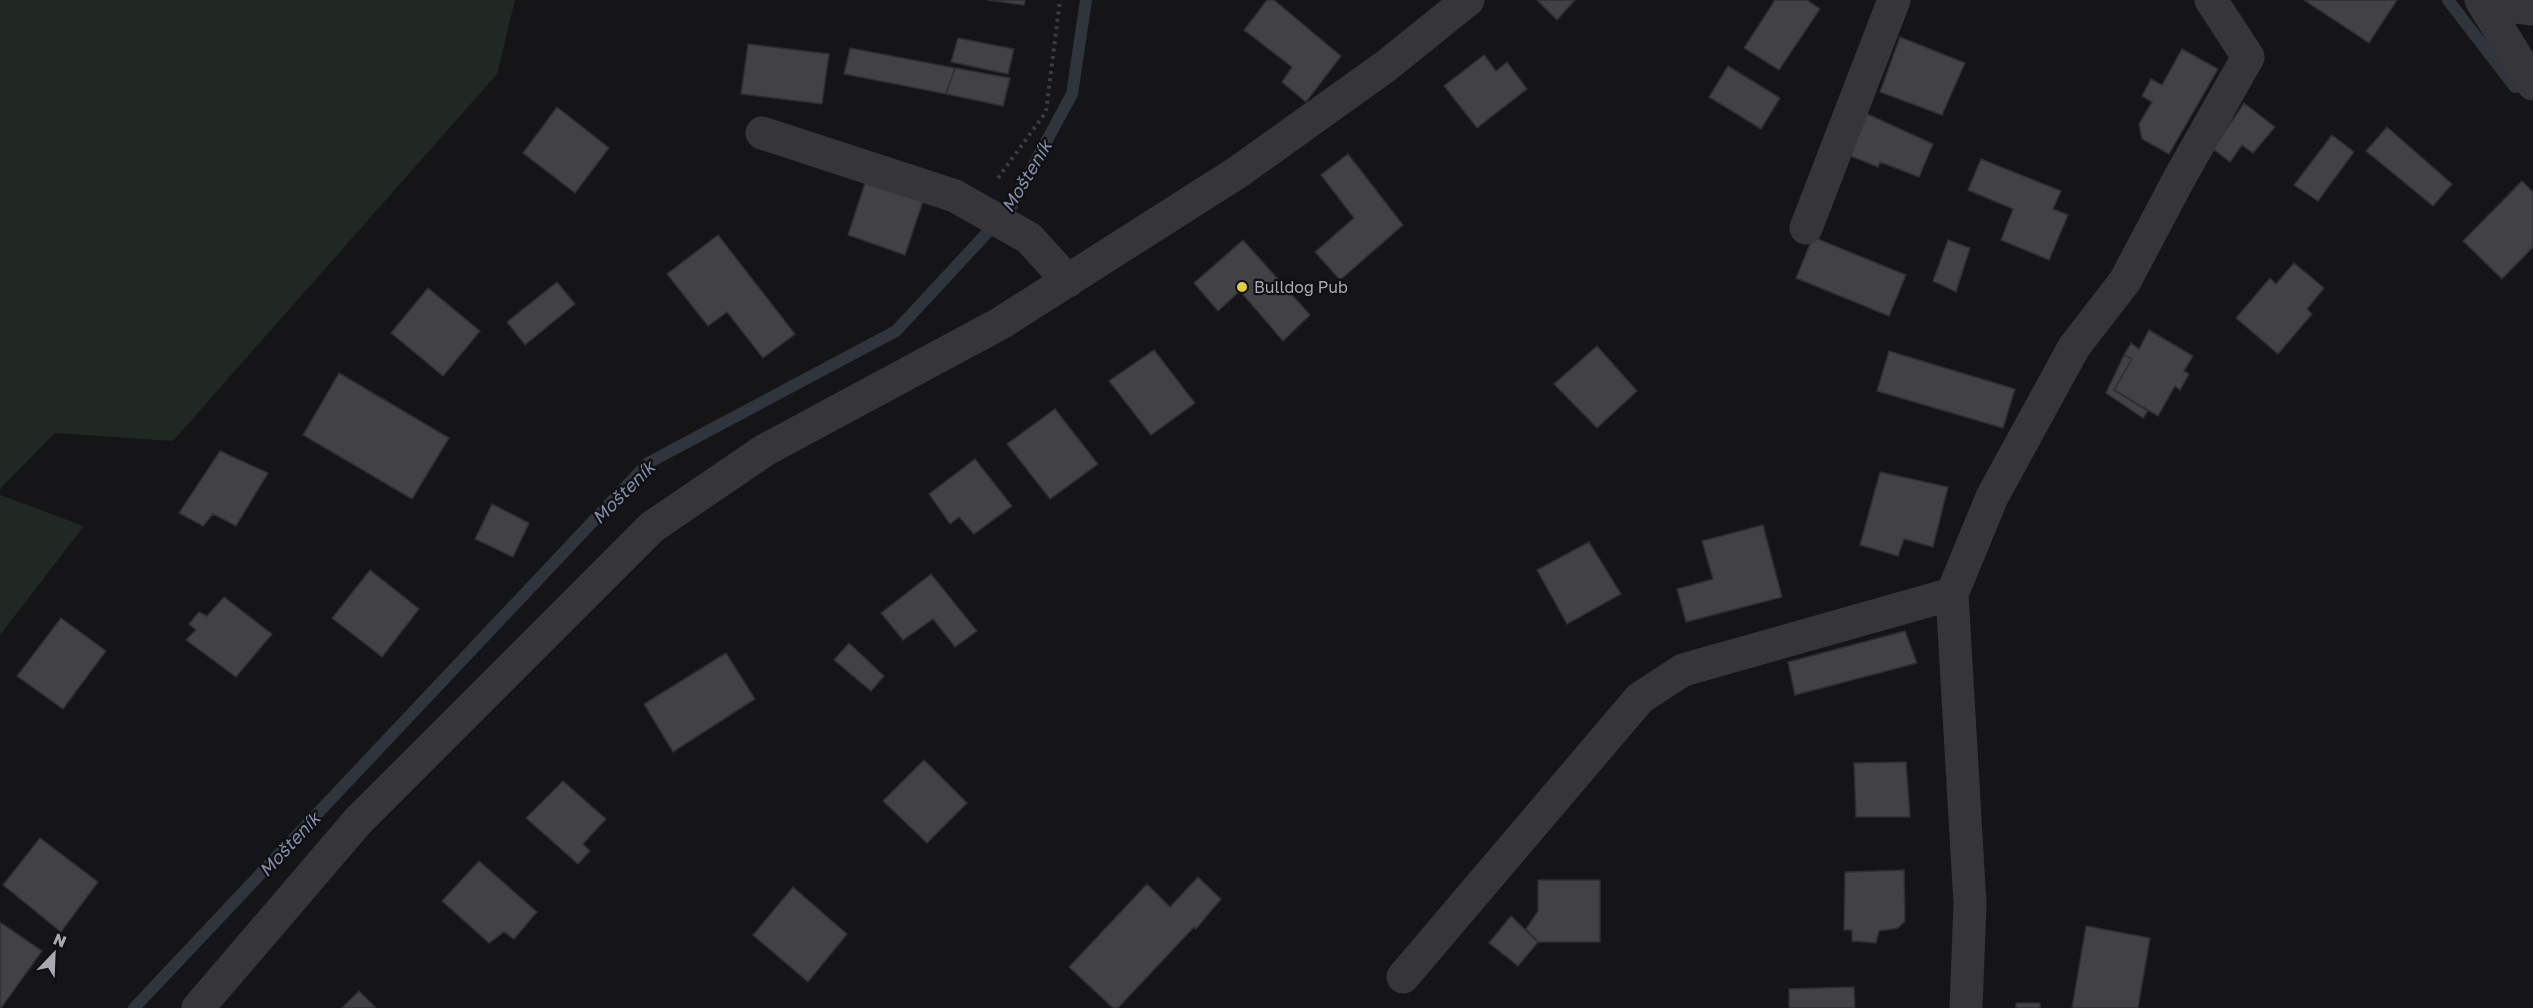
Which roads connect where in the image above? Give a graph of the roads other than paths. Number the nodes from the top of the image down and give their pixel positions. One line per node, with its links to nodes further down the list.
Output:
1 (1468, 0): 9 (street)
2 (1894, 0): 8 (street)
3 (2211, 0): 10 (street)
4 (2482, 1): 5 (street); 6 (street)
5 (2533, 9)
6 (2531, 80)
7 (762, 133): 9 (street)
8 (1806, 228)
9 (1068, 281): 12 (street)
10 (1952, 594): 11 (street); 13 (street)
11 (1403, 977)
12 (198, 1008)
13 (1966, 1008)

